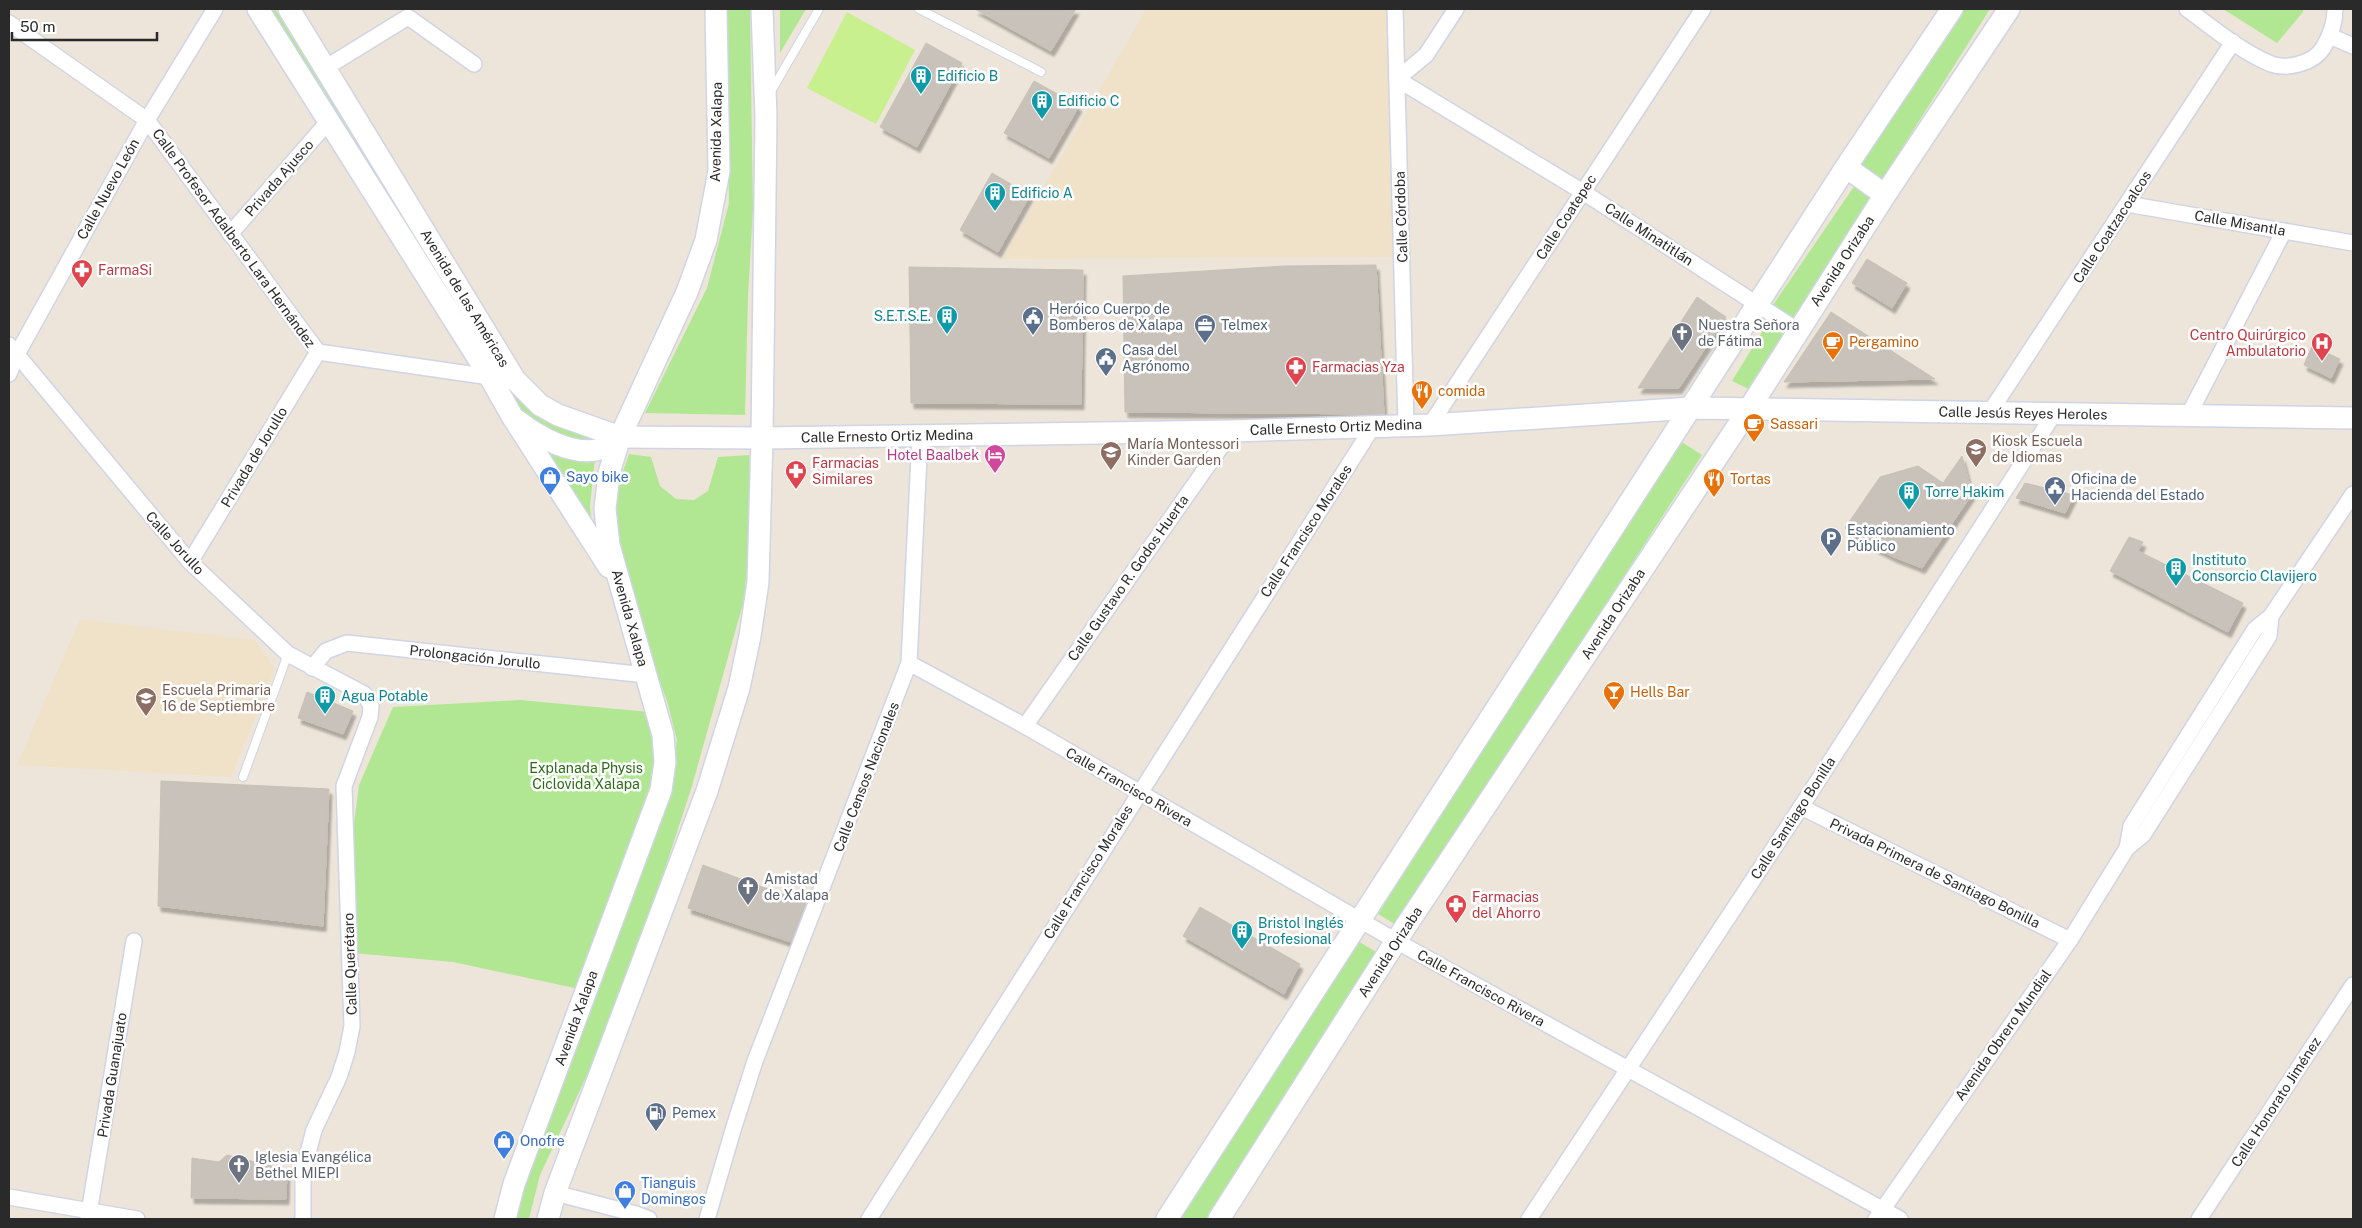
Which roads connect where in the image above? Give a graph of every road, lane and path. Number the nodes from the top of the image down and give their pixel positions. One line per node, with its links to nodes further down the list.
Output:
1 (215, 9): 24 (street, Calle Nuevo León)
2 (258, 9): 25 (main road, Avenida de las Américas)
3 (289, 9): 20 (main road, Avenida de las Américas)
4 (716, 9): 51 (main road, Avenida Xalapa)
5 (762, 9): 23 (main road)
6 (819, 9): 23 (lane)
7 (919, 9): 21 (lane)
8 (1395, 9): 22 (street, Calle Córdoba)
9 (1456, 9): 22 (street)
10 (1703, 9): 27 (street, Calle Coatepec)
11 (1952, 9): 26 (main road)
12 (2008, 9): 28 (main road, Avenida Orizaba)
13 (2186, 9): 17 (street)
14 (2335, 9): 16 (street)
15 (9, 23): 24 (street, Calle Profesor Adalberto Lara Hernández)
16 (2330, 36): 17 (street); 18 (street)
17 (2234, 42): 29 (street, Calle Coatzacoalcos)
18 (2353, 46)
19 (474, 64): 20 (street)
20 (325, 68): 51 (main road, Avenida de las Américas)
21 (1041, 72)
22 (1397, 80): 27 (street, Calle Minatitlán); 48 (street, Calle Córdoba)
23 (766, 101): 52 (main road)
24 (147, 120): 31 (street, Calle Profesor Adalberto Lara Hernández); 35 (street, Calle Nuevo León)
25 (328, 122): 31 (street, Privada Ajusco); 38 (main road, Avenida de las Américas)
26 (1846, 167): 28 (main road); 33 (main road)
27 (1582, 192): 33 (street, Calle Minatitlán); 46 (street, Calle Coatepec)
28 (1885, 195): 34 (main road, Avenida Orizaba)
29 (2127, 204): 30 (street, Calle Misantla); 41 (street, Calle Coatzacoalcos)
30 (2284, 231): 32 (street, Calle Misantla); 44 (street)
31 (230, 234): 36 (street, Calle Profesor Adalberto Lara Hernández)
32 (2353, 243)
33 (1759, 304): 34 (street, Calle Minatitlán); 39 (main road)
34 (1797, 330): 40 (main road, Avenida Orizaba)
35 (12, 351): 37 (street, Calle Nuevo León); 54 (street, Calle Jorullo)
36 (318, 352): 38 (street, Calle Profesor Adalberto Lara Hernández); 54 (street, Privada de Jorullo)
37 (9, 374)
38 (490, 377): 43 (main road, Avenida de las Américas)
39 (1692, 408): 40 (main road, Calle Jesús Reyes Heroles); 46 (main road, Calle Ernesto Ortiz Medina); 65 (main road)
40 (1749, 408): 41 (main road, Calle Jesús Reyes Heroles); 68 (main road, Avenida Orizaba)
41 (1990, 412): 42 (main road, Calle Jesús Reyes Heroles)
42 (2054, 414): 44 (main road, Calle Jesús Reyes Heroles); 64 (street, Calle Santiago Bonilla)
43 (512, 416): 51 (main road, Avenida de las Américas); 55 (main road, Avenida de las Américas)
44 (2188, 416): 45 (main road, Calle Jesús Reyes Heroles)
45 (2353, 418)
46 (1430, 425): 48 (main road, Calle Ernesto Ortiz Medina)
47 (1374, 426): 48 (main road, Calle Ernesto Ortiz Medina); 49 (main road, Calle Ernesto Ortiz Medina); 63 (street, Calle Francisco Morales)
48 (1406, 426)
49 (1232, 431): 50 (main road, Calle Ernesto Ortiz Medina); 61 (street, Calle Gustavo R. Godos Huerta)
50 (920, 435): 52 (main road, Calle Ernesto Ortiz Medina); 57 (street, Calle Censos Nacionales)
51 (620, 437): 52 (main road, Calle Ernesto Ortiz Medina); 55 (main road, Avenida Xalapa)
52 (762, 438): 71 (main road)
53 (2353, 494): 66 (street, Avenida Obrero Mundial)
54 (190, 562): 56 (street, Calle Jorullo)
55 (621, 585): 59 (main road, Avenida Xalapa)
56 (288, 654): 58 (street, Calle Jorullo); 62 (lane)
57 (909, 663): 61 (street, Calle Francisco Rivera); 80 (street, Calle Censos Nacionales)
58 (312, 668): 59 (street, Prolongación Jorullo); 60 (street, Calle Jorullo)
59 (646, 674): 77 (main road, Avenida Xalapa)
60 (371, 706): 76 (street, Calle Querétaro)
61 (1025, 726): 63 (street, Calle Francisco Rivera)
62 (243, 777)
63 (1138, 793): 65 (street, Calle Francisco Rivera); 81 (street, Calle Francisco Morales)
64 (1801, 807): 66 (street, Privada Primera de Santiago Bonilla); 70 (street, Calle Santiago Bonilla)
65 (1359, 920): 68 (street, Calle Francisco Rivera); 82 (main road)
66 (2070, 940): 73 (street, Avenida Obrero Mundial)
67 (134, 941): 74 (street, Privada Guanajuato)
68 (1396, 941): 70 (street, Calle Francisco Rivera); 83 (main road, Avenida Orizaba)
69 (2353, 985): 86 (street, Calle Honorato Jiménez)
70 (1626, 1069): 73 (street, Calle Francisco Rivera); 84 (street, Calle Santiago Bonilla)
71 (555, 1193): 78 (main road); 79 (street)
72 (9, 1197): 74 (street)
73 (1879, 1214): 85 (street, Calle Francisco Rivera)
74 (88, 1215): 75 (street)
75 (137, 1219)
76 (302, 1219)
77 (505, 1219)
78 (548, 1219)
79 (649, 1219)
80 (707, 1219)
81 (869, 1219)
82 (1167, 1219)
83 (1219, 1219)
84 (1529, 1219)
85 (1900, 1219)
86 (2199, 1219)

